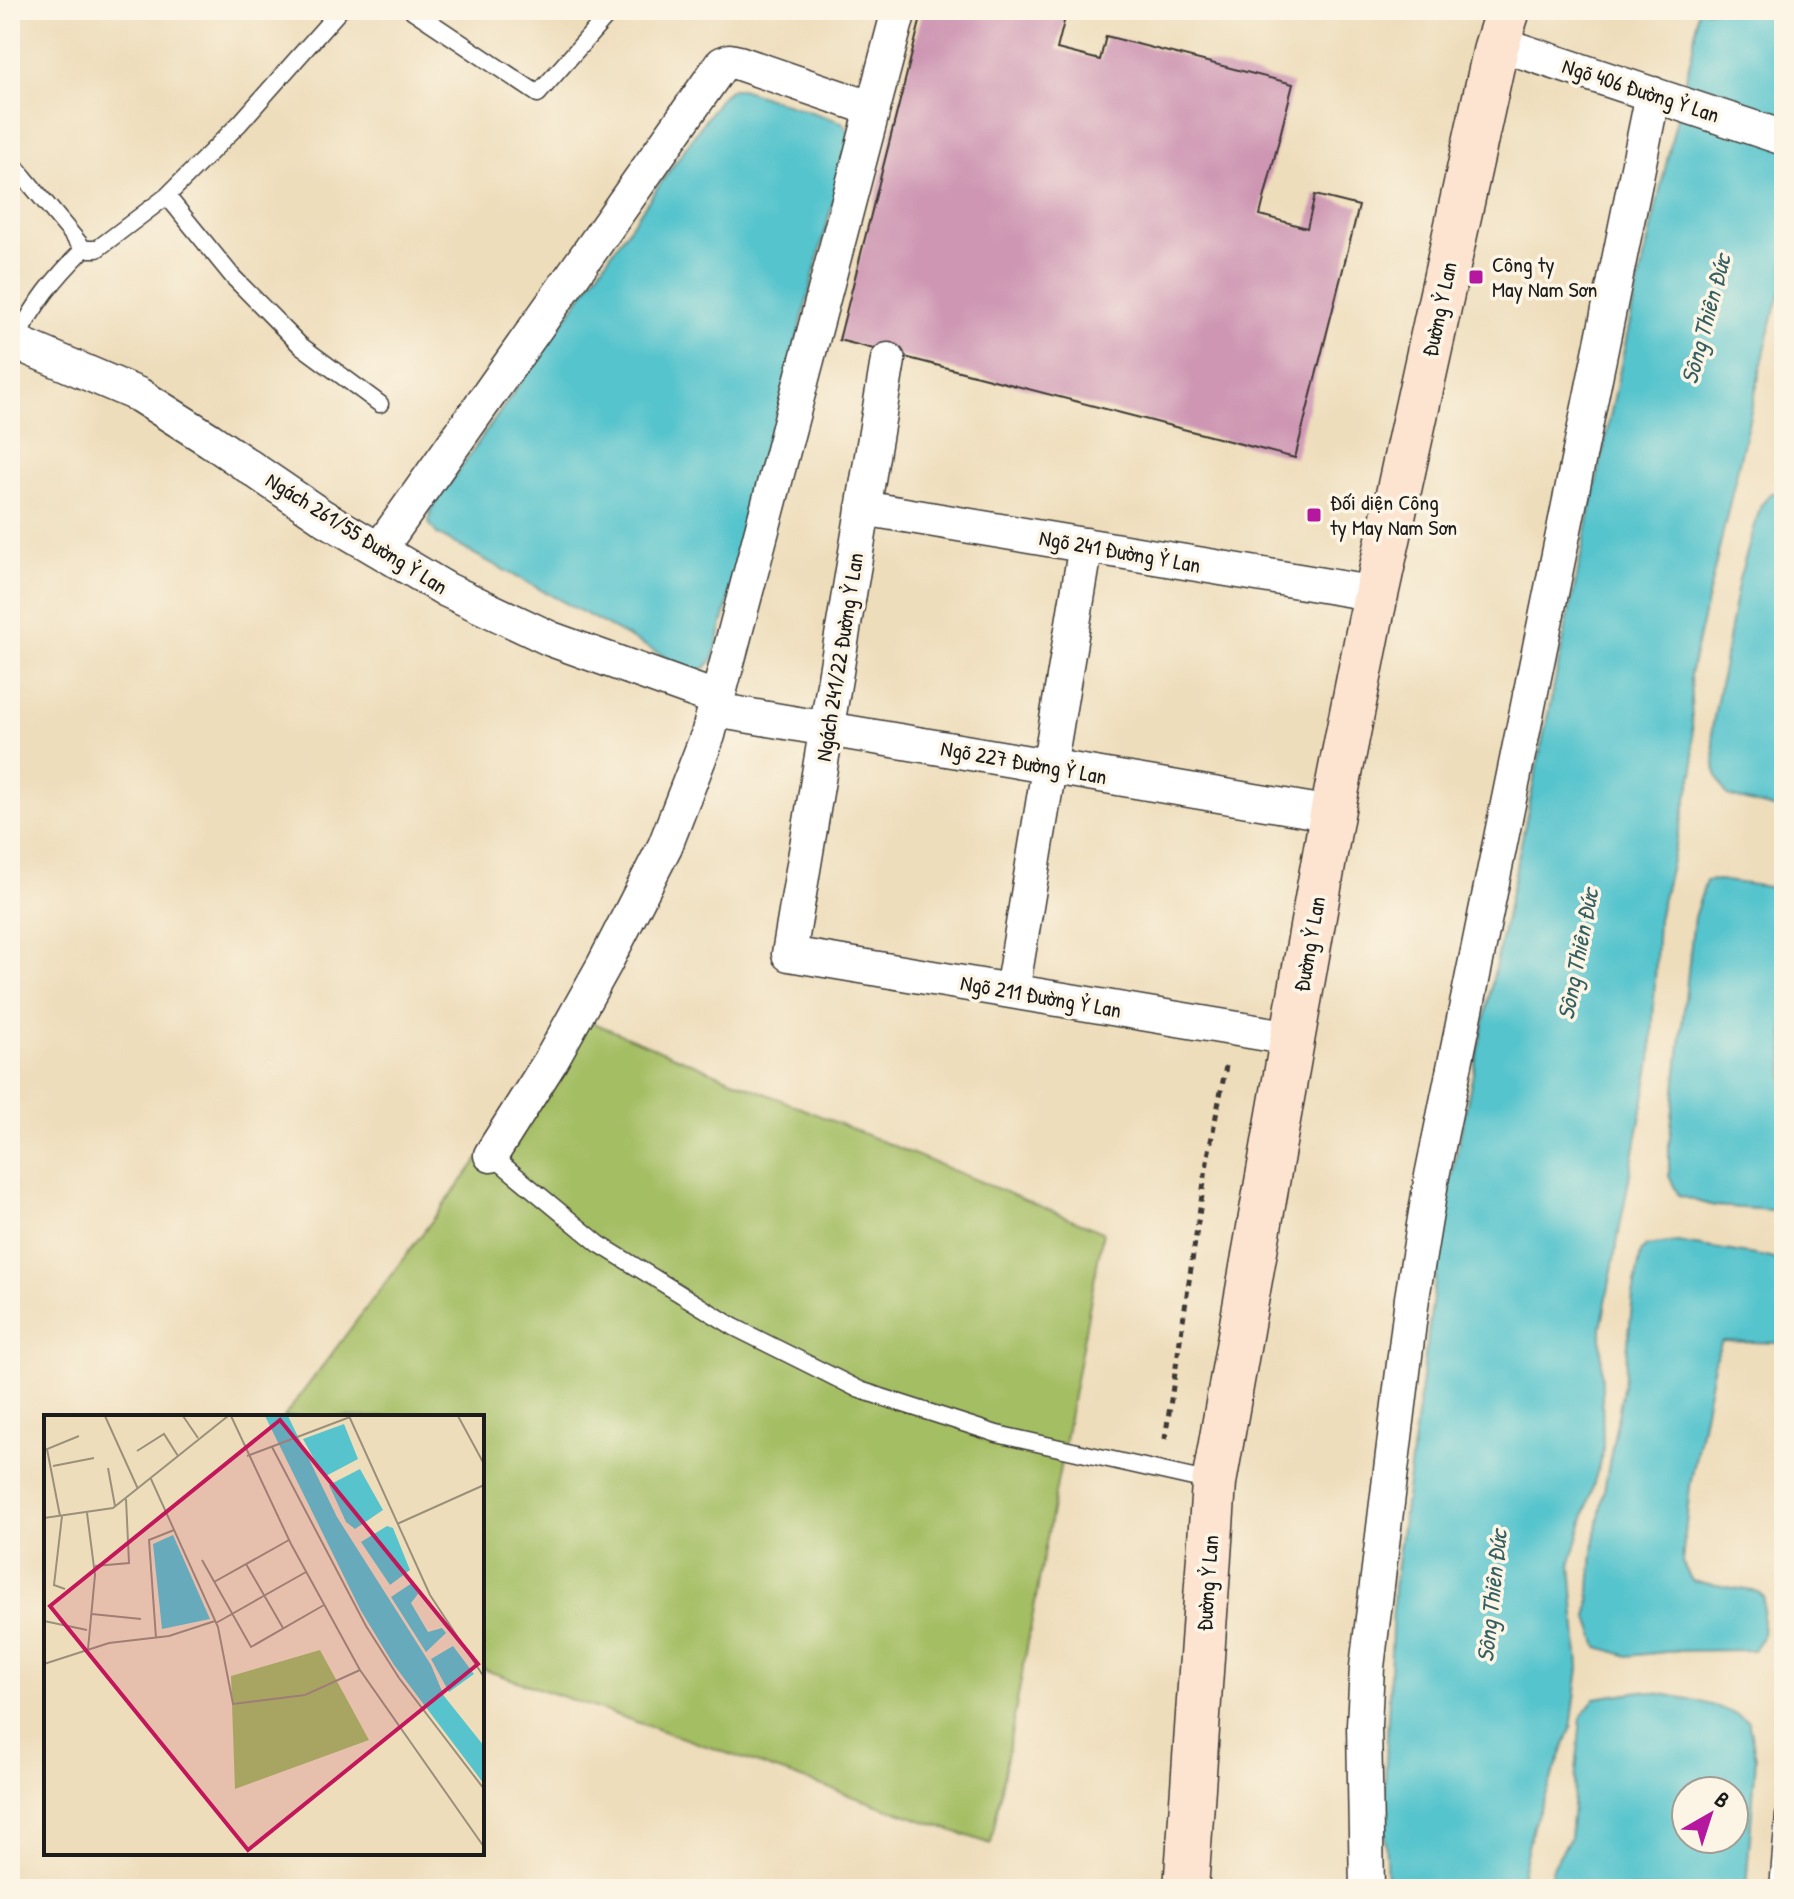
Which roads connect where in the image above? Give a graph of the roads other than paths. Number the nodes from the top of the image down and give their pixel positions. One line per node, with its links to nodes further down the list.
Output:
1 (340, 10): 10 (lane)
2 (412, 10): 3 (lane)
3 (612, 10)
4 (899, 10): 7 (street)
5 (1503, 26): 6 (street, Ngõ 406 Đường Ỷ Lan); 18 (main road, Đường Ỷ Lan)
6 (1653, 94): 8 (street, Ngõ 406 Đường Ỷ Lan); 30 (street)
7 (873, 109): 17 (street); 19 (street)
8 (1784, 138)
9 (10, 160): 11 (lane)
10 (167, 196): 11 (lane); 14 (lane)
11 (84, 249): 12 (lane)
12 (13, 341): 17 (street, Ngách 261/55 Đường Ỷ Lan)
13 (888, 360): 15 (street, Ngách 241/22 Đường Ỷ Lan)
14 (380, 404)
15 (863, 508): 16 (street, Ngõ 241 Đường Ỷ Lan); 20 (street, Ngách 241/22 Đường Ỷ Lan)
16 (1086, 545): 18 (street, Ngõ 241 Đường Ỷ Lan); 21 (street)
17 (379, 550): 19 (street, Ngách 261/55 Đường Ỷ Lan)
18 (1376, 594): 22 (main road, Đường Ỷ Lan)
19 (717, 704): 20 (street, Ngõ 227 Đường Ỷ Lan); 26 (street)
20 (827, 729): 21 (street, Ngõ 227 Đường Ỷ Lan); 23 (street, Ngách 241/22 Đường Ỷ Lan)
21 (1049, 766): 22 (street, Ngõ 227 Đường Ỷ Lan); 24 (street)
22 (1332, 814): 25 (main road, Đường Ỷ Lan)
23 (789, 954): 24 (street, Ngõ 211 Đường Ỷ Lan)
24 (1012, 991): 25 (street, Ngõ 211 Đường Ỷ Lan)
25 (1292, 1038): 27 (main road, Đường Ỷ Lan)
26 (491, 1155): 27 (lane)
27 (1214, 1483): 29 (main road, Đường Ỷ Lan)
28 (1784, 1815): 31 (lane)
29 (1186, 1889)
30 (1367, 1889)
31 (1778, 1889)

